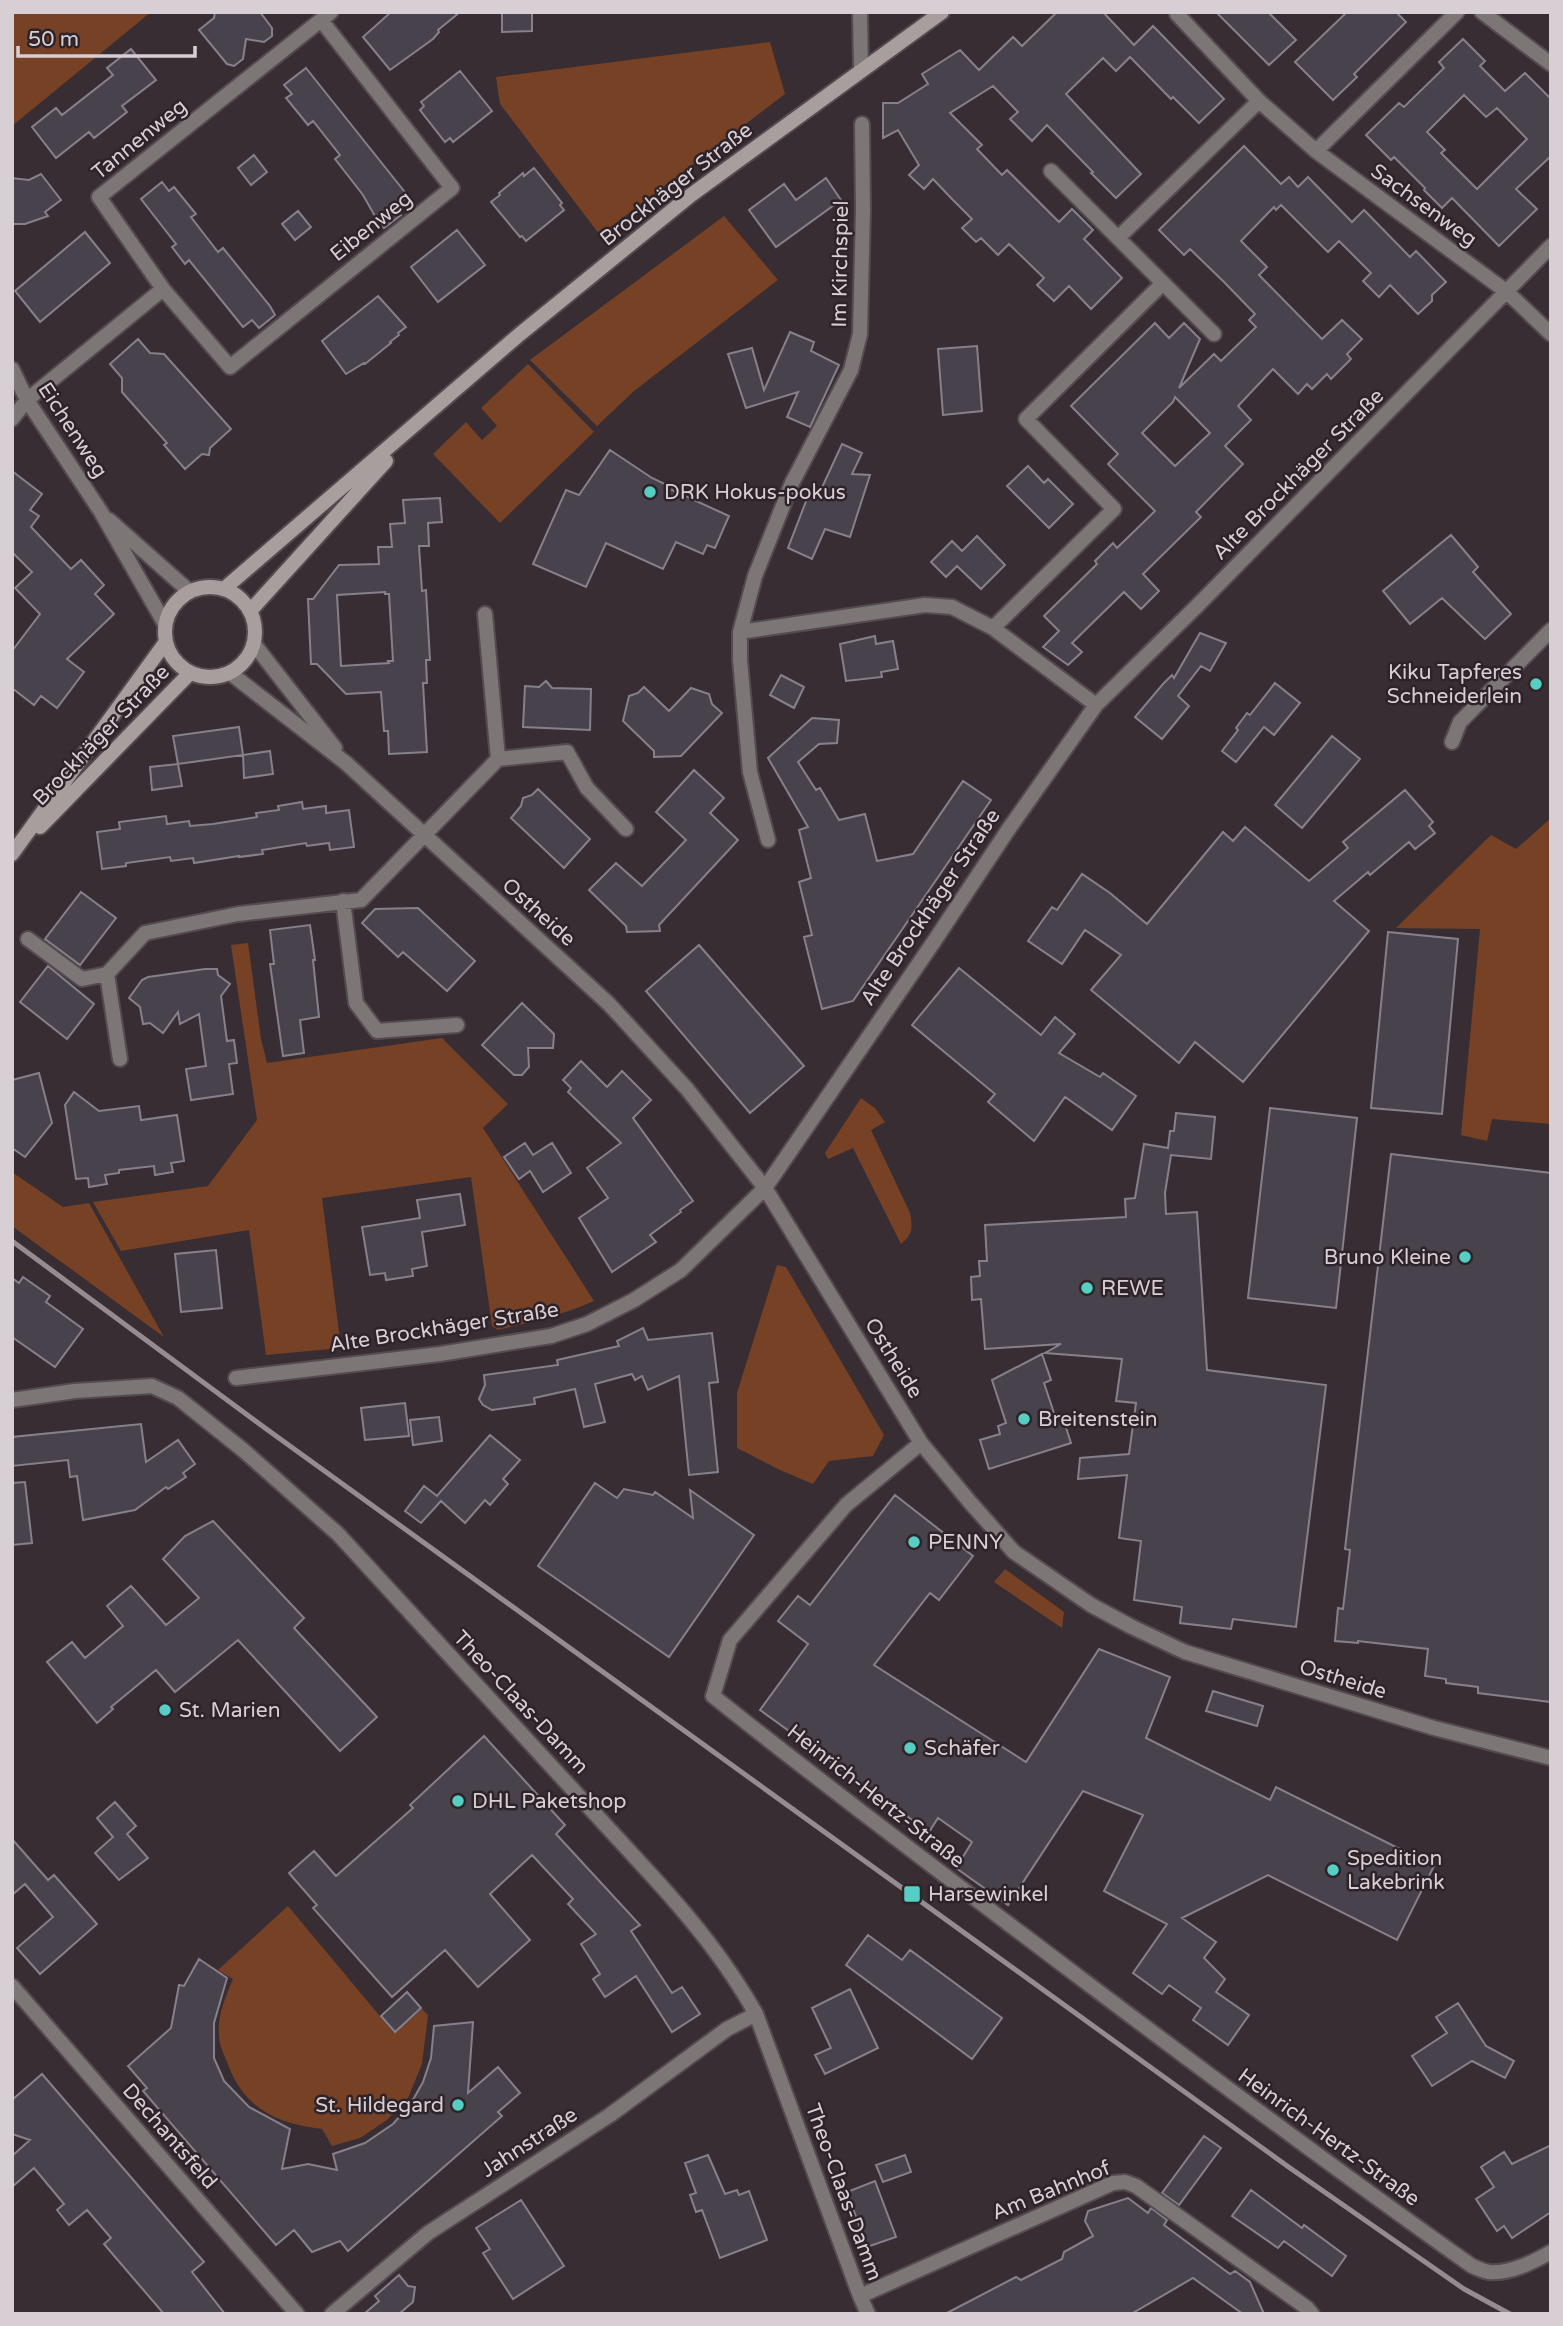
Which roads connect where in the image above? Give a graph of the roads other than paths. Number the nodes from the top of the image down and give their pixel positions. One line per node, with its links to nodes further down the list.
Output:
1 (860, 12): 8 (street)
2 (942, 12): 8 (street, Brockhäger Straße)
3 (1457, 12): 11 (street)
4 (1482, 12): 7 (street)
5 (1177, 14): 9 (street, Sachsenweg)
6 (326, 16): 16 (street, Tannenweg); 16 (street, Eibenweg)
7 (1551, 64)
8 (861, 70): 22 (street, Brockhäger Straße)
9 (1259, 101): 11 (street, Sachsenweg); 13 (street)
10 (862, 124): 32 (street, Im Kirchspiel)
11 (1316, 151): 17 (street, Sachsenweg)
12 (1051, 171): 13 (street)
13 (1118, 238): 15 (street)
14 (1551, 246): 17 (street, Alte Brockhäger Straße)
15 (1163, 283): 18 (street); 30 (street)
16 (163, 289): 21 (street)
17 (1507, 292): 19 (street, Sachsenweg); 37 (street, Alte Brockhäger Straße)
18 (1214, 334)
19 (1551, 334)
20 (12, 369): 21 (street, Eichenweg)
21 (27, 400): 23 (street); 24 (street, Eichenweg)
22 (445, 400): 25 (street, Brockhäger Straße); 27 (street, Brockhäger Straße)
23 (12, 419)
24 (101, 512): 26 (street, Eichenweg); 29 (street, Eichenweg)
25 (225, 588): 26 (street); 27 (street)
26 (189, 591): 29 (street)
27 (251, 610): 34 (street)
28 (485, 614): 39 (street)
29 (165, 624): 33 (street)
30 (993, 628): 32 (street); 37 (street)
31 (1551, 630): 38 (street)
32 (740, 632): 43 (street, Im Kirchspiel)
33 (165, 643): 35 (street); 44 (street, Brockhäger Straße)
34 (254, 644): 36 (street); 40 (street, Ostheide)
35 (190, 673): 36 (street); 44 (street, Brockhäger Straße)
36 (230, 673): 40 (street, Ostheide)
37 (1096, 705): 50 (street, Alte Brockhäger Straße)
38 (1452, 742)
39 (498, 759): 41 (street); 42 (street)
40 (346, 763): 42 (street, Ostheide)
41 (626, 829)
42 (423, 834): 45 (street); 50 (street, Ostheide)
43 (768, 840)
44 (12, 855)
45 (343, 901): 47 (street); 48 (street)
46 (29, 939): 47 (street)
47 (107, 974): 49 (street)
48 (457, 1025)
49 (120, 1059)
50 (765, 1188): 51 (street, Alte Brockhäger Straße); 53 (street, Ostheide)
51 (236, 1378)
52 (12, 1400): 56 (street, Theo-Claas-Damm)
53 (921, 1443): 54 (street, Ostheide); 57 (street, Heinrich-Hertz-Straße)
54 (1551, 1758)
55 (12, 1986): 59 (street, Dechantsfeld)
56 (756, 2014): 58 (street, Theo-Claas-Damm); 60 (street, Jahnstraße)
57 (1551, 2252)
58 (860, 2296): 61 (street, Theo-Claas-Damm); 62 (street, Am Bahnhof)
59 (298, 2314)
60 (332, 2314)
61 (869, 2314)
62 (1312, 2314)

